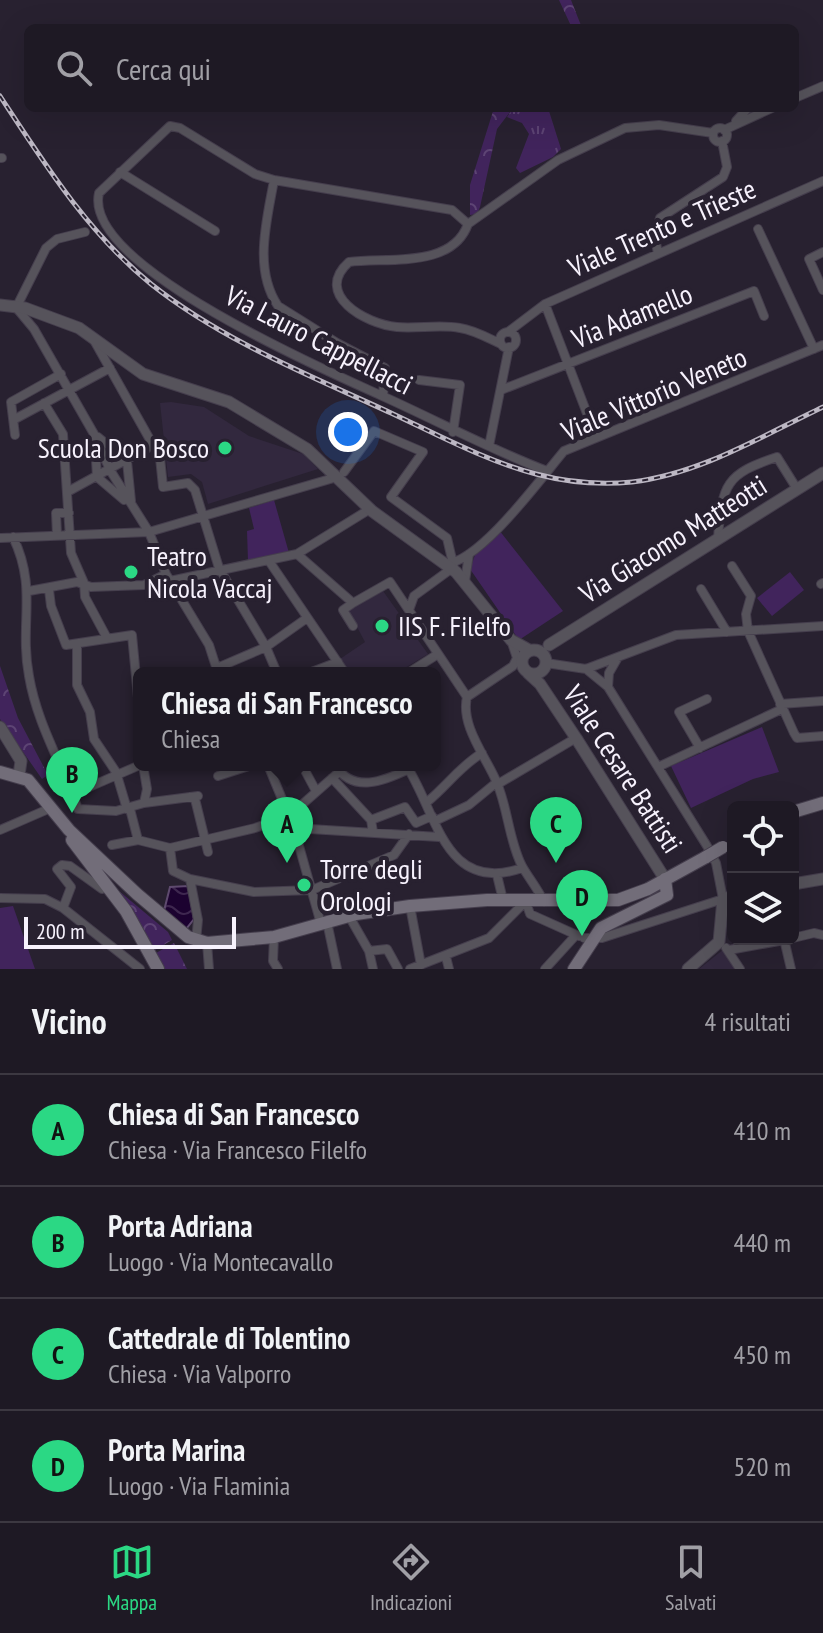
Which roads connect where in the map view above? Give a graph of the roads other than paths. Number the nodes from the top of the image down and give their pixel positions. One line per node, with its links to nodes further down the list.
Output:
1 (823, 87): 2 (street)
2 (799, 96)
3 (744, 112): 5 (street)
4 (763, 112): 5 (street)
5 (729, 128): 6 (street); 7 (street)
6 (713, 133): 7 (street); 11 (street)
7 (722, 141): 16 (street)
8 (120, 172): 9 (street, Via Lauro Cappellacci); 13 (street); 33 (street, Via Lauro Cappellacci)
9 (274, 180): 11 (street); 33 (street)
10 (823, 181): 16 (street, Viale Trento e Trieste)
11 (468, 224): 23 (street)
12 (758, 229): 26 (street)
13 (215, 231)
14 (85, 232): 20 (street)
15 (823, 252): 17 (street)
16 (658, 254): 18 (street, Viale Trento e Trieste)
17 (823, 290)
18 (545, 304): 22 (street, Viale Trento e Trieste); 27 (street)
19 (0, 305): 20 (street)
20 (16, 306): 24 (street); 29 (street)
21 (764, 316): 27 (street, Via Adamello)
22 (508, 334): 23 (street); 25 (street); 25 (street)
23 (480, 335): 25 (street)
24 (95, 342): 28 (street); 46 (street)
25 (505, 346): 32 (street)
26 (819, 347): 39 (street, Viale Vittorio Veneto)
27 (570, 365): 32 (street, Via Adamello); 39 (street)
28 (110, 368): 31 (street); 40 (street)
29 (61, 374): 31 (street); 35 (street)
30 (419, 380): 36 (street)
31 (69, 390): 34 (street); 37 (street)
32 (501, 390): 41 (street)
33 (383, 396): 36 (street, Via Lauro Cappellacci)
34 (44, 403): 35 (street); 49 (street)
35 (15, 419): 38 (street)
36 (453, 432): 41 (street, Via Lauro Cappellacci)
37 (94, 434): 42 (street); 43 (street); 47 (street)
38 (15, 435)
39 (596, 437): 44 (street, Viale Vittorio Veneto)
40 (153, 445): 42 (street); 53 (street)
41 (489, 446): 44 (street, Via Lauro Cappellacci)
42 (127, 461): 43 (street); 50 (street)
43 (110, 470): 47 (street); 50 (street)
44 (547, 471): 60 (street, Viale Vittorio Veneto)
45 (823, 473): 48 (street, Via Giacomo Matteotti)
46 (341, 474): 51 (street); 53 (street); 65 (street)
47 (97, 477): 49 (street); 50 (street)
48 (797, 489): 59 (street, Via Giacomo Matteotti); 59 (street)
49 (69, 491): 52 (street)
50 (131, 506): 54 (street)
51 (370, 509): 61 (street); 65 (street)
52 (69, 513): 55 (street); 56 (street)
53 (205, 516): 54 (street); 64 (street)
54 (149, 532): 56 (street); 66 (street)
55 (57, 535): 56 (street); 57 (street)
56 (69, 535): 67 (street)
57 (13, 537): 58 (street); 70 (street)
58 (1, 538)
59 (718, 538): 83 (street, Via Giacomo Matteotti)
60 (470, 553): 65 (street); 65 (street, Viale Vittorio Veneto)
61 (297, 554): 62 (street); 71 (street)
62 (269, 561): 64 (street); 73 (street)
63 (732, 566): 76 (street)
64 (219, 568): 66 (street); 81 (street)
65 (454, 570): 72 (street, Viale Vittorio Veneto); 79 (street)
66 (168, 577): 67 (street); 87 (street)
67 (84, 583): 69 (street); 78 (street)
68 (701, 589): 77 (street)
69 (49, 590): 70 (street); 80 (street)
70 (29, 591): 120 (street)
71 (353, 603): 72 (street); 74 (street)
72 (409, 610): 82 (street)
73 (307, 618): 81 (street); 85 (street)
74 (353, 626)
75 (823, 626): 76 (street)
76 (748, 631): 77 (street); 101 (street)
77 (727, 632): 84 (street)
78 (107, 638): 80 (street); 86 (street)
79 (513, 645): 83 (street); 94 (street)
80 (77, 646): 117 (street)
81 (266, 647): 88 (street); 89 (street)
82 (438, 654): 92 (street); 98 (street)
83 (541, 656): 93 (street); 95 (street); 95 (street); 96 (street, Viale Cesare Battisti)
84 (618, 659): 93 (street); 97 (street)
85 (338, 662): 90 (street); 91 (street)
86 (134, 667)
87 (217, 667)
88 (224, 667)
89 (274, 667)
90 (325, 667)
91 (341, 667)
92 (417, 667)
93 (590, 668): 97 (street)
94 (507, 672): 95 (street); 98 (street)
95 (527, 672): 96 (street, Viale Cesare Battisti)
96 (540, 684): 104 (street, Viale Cesare Battisti)
97 (608, 687): 107 (street)
98 (467, 697): 106 (street)
99 (707, 699): 105 (street)
100 (823, 701): 101 (street)
101 (781, 707): 103 (street); 105 (street)
102 (0, 727): 116 (street)
103 (823, 736)
104 (576, 738): 118 (street); 144 (street, Viale Cesare Battisti)
105 (700, 748): 107 (street)
106 (482, 753): 118 (street); 121 (street)
107 (658, 767): 149 (street)
108 (133, 768): 117 (street)
109 (144, 771): 122 (street)
110 (270, 771): 127 (street)
111 (305, 771): 119 (street)
112 (398, 771): 115 (street)
113 (410, 771): 121 (street)
114 (2, 772): 116 (main road)
115 (335, 772): 119 (street); 129 (street)
116 (19, 775): 132 (main road)
117 (116, 776): 120 (street); 124 (street)
118 (497, 783): 128 (street); 141 (street)
119 (316, 791): 127 (street)
120 (73, 794): 124 (street)
121 (427, 802): 128 (street)
122 (144, 803): 124 (street); 139 (street)
123 (823, 803): 126 (main road)
124 (128, 809): 136 (street)
125 (46, 810): 131 (street)
126 (799, 810)
127 (289, 816): 130 (street); 139 (street)
128 (434, 818): 129 (street); 135 (street)
129 (371, 820): 133 (street)
130 (294, 828): 133 (street); 148 (street)
131 (0, 830)
132 (69, 830): 147 (main road); 164 (main road)
133 (373, 832): 134 (street)
134 (409, 834): 135 (street); 148 (street)
135 (439, 837): 142 (street)
136 (138, 840): 137 (street); 140 (street)
137 (112, 845)
138 (727, 846): 144 (main road, bridge)
139 (207, 847): 140 (street)
140 (170, 848): 143 (street)
141 (522, 868): 142 (street); 154 (street)
142 (497, 875): 152 (street)
143 (190, 879): 148 (street); 164 (street)
144 (665, 879): 154 (main road); 163 (main road)
145 (823, 879): 146 (street)
146 (799, 883)
147 (108, 887): 157 (street); 175 (main road)
148 (312, 889): 159 (street)
149 (727, 895)
150 (0, 898): 157 (street)
151 (727, 898): 163 (street)
152 (503, 900): 153 (main road); 156 (main road)
153 (526, 901): 154 (main road); 163 (street); 170 (street)
154 (544, 902)
155 (727, 903): 165 (street)
156 (410, 906): 158 (main road); 171 (street)
157 (63, 908): 174 (street)
158 (353, 915): 159 (main road); 169 (street)
159 (324, 923): 162 (main road); 173 (street)
160 (823, 935): 161 (street)
161 (799, 936)
162 (274, 937): 164 (main road); 172 (street)
163 (583, 937): 181 (street); 182 (main road)
164 (201, 942): 176 (street)
165 (719, 942): 168 (street); 183 (street)
166 (756, 945): 168 (street)
167 (789, 945): 185 (street)
168 (729, 950): 184 (street)
169 (369, 951): 177 (street); 178 (street)
170 (446, 957): 171 (street); 180 (street)
171 (421, 965): 179 (street)
172 (274, 966)
173 (333, 968)
174 (140, 969)
175 (158, 969)
176 (209, 969)
177 (373, 969)
178 (398, 969)
179 (410, 969)
180 (449, 969)
181 (545, 969)
182 (574, 969)
183 (688, 969)
184 (740, 969)
185 (791, 969)

